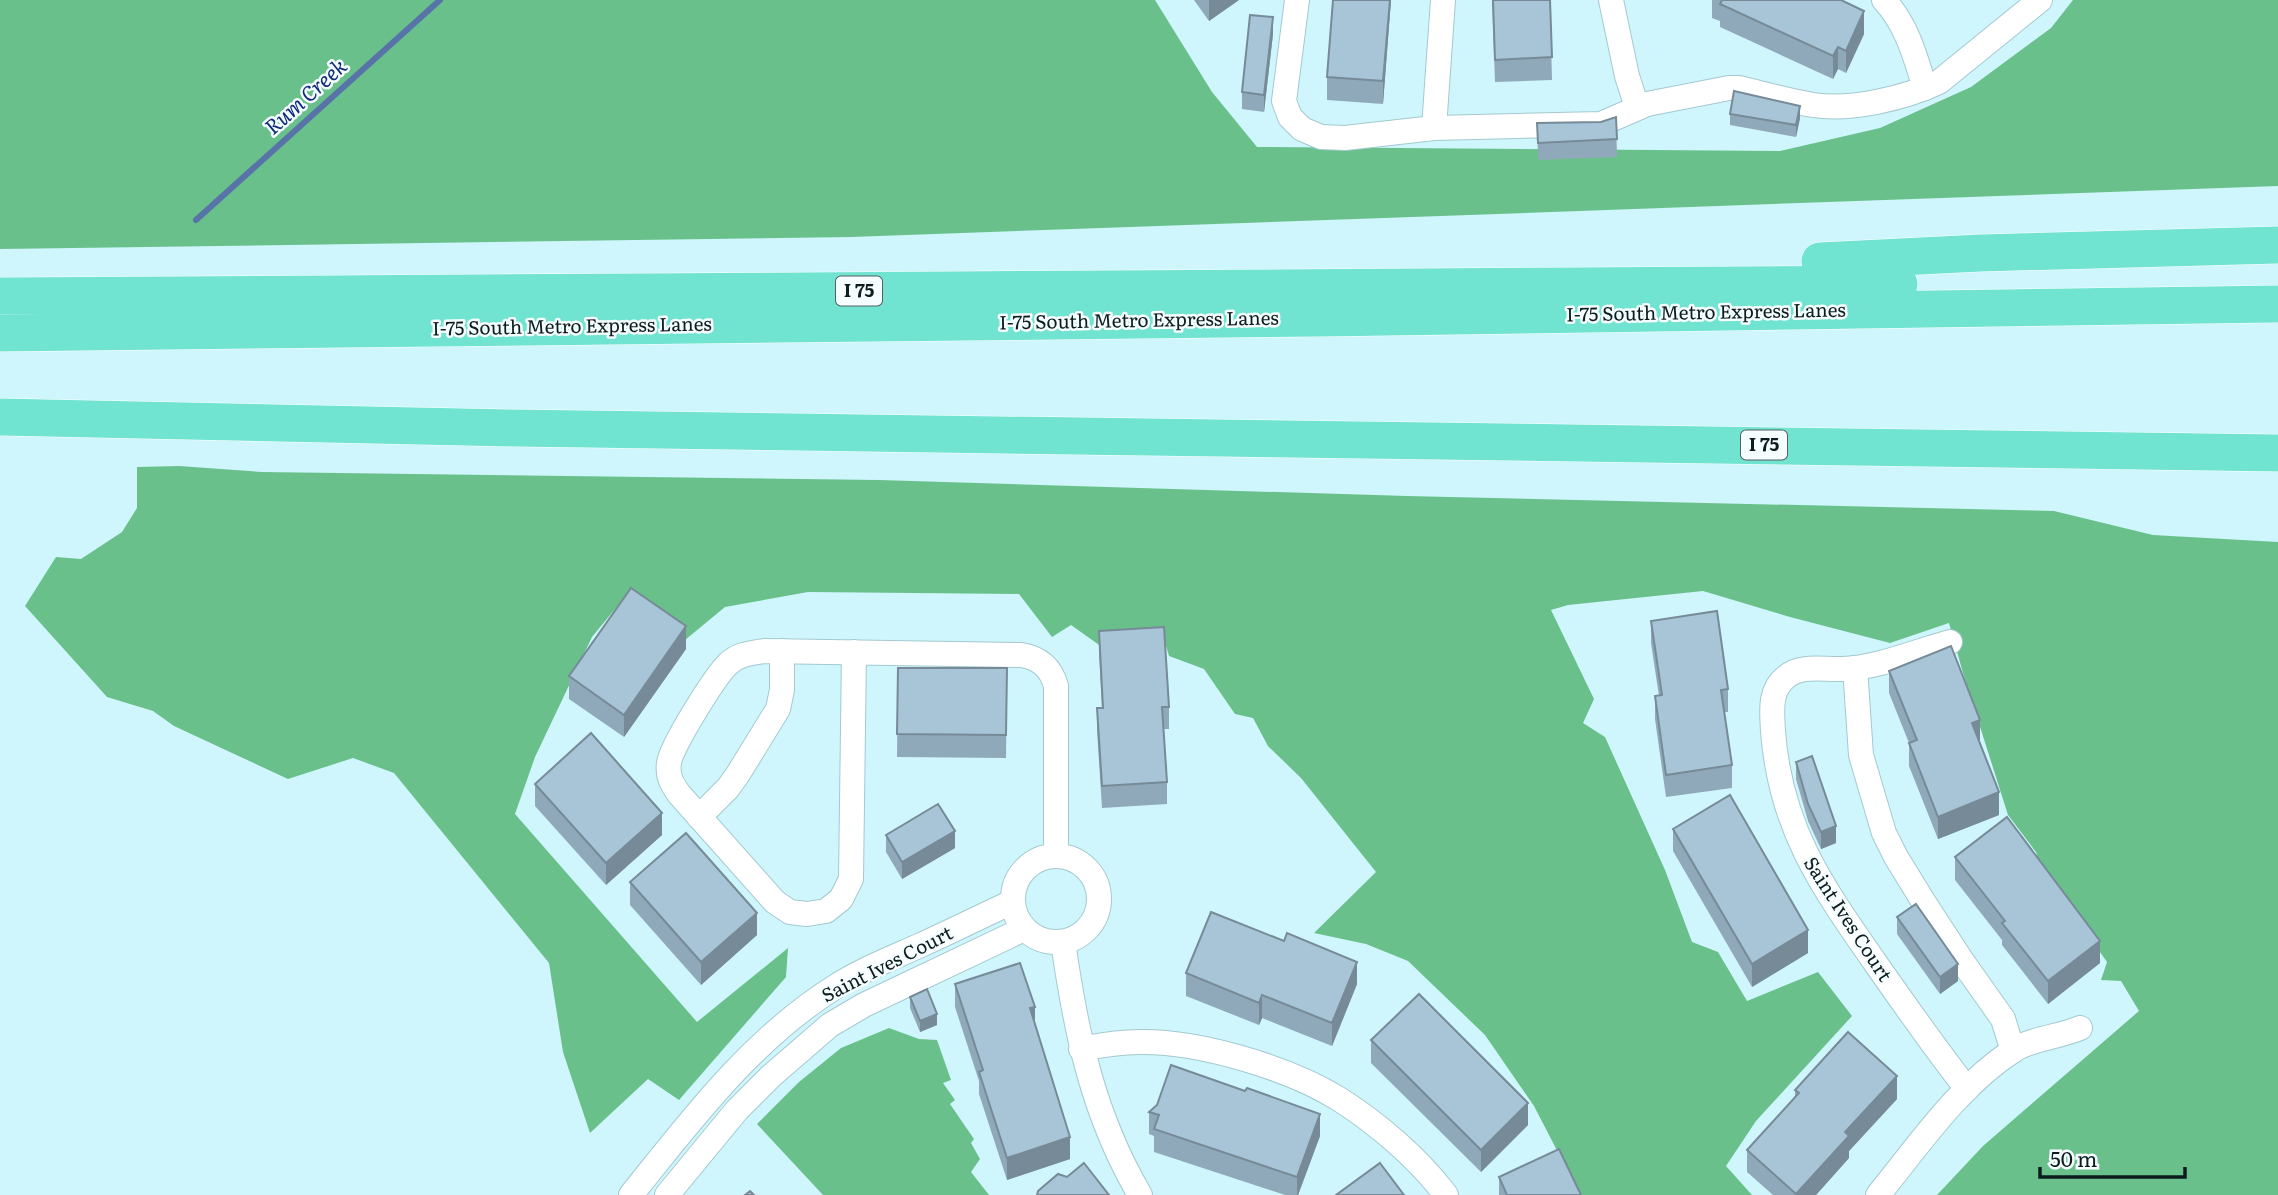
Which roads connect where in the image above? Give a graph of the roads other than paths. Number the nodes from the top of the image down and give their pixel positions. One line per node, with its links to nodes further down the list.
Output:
1 (1297, 0): 8 (street)
2 (1443, 0): 8 (street)
3 (1612, 0): 7 (street)
4 (1884, 0): 6 (street)
5 (2040, 0): 6 (street)
6 (1925, 88): 7 (street)
7 (1637, 107): 8 (street)
8 (1434, 128)
9 (2278, 245): 11 (highway)
10 (2278, 280): 11 (highway, I 75)
11 (1717, 286): 12 (highway, I 75)
12 (0, 296)
13 (2278, 304): 14 (highway, I-75 South Metro Express Lanes)
14 (0, 332)
15 (0, 417): 16 (highway, I 75)
16 (2278, 453)
17 (1950, 642): 20 (street, Saint Ives Court)
18 (782, 651): 19 (street); 21 (street); 21 (street)
19 (854, 652): 21 (street); 22 (street)
20 (1855, 668): 30 (street); 33 (street, Saint Ives Court)
21 (699, 817)
22 (1056, 856): 23 (street); 25 (street)
23 (1012, 902): 24 (street); 26 (street, Saint Ives Court)
24 (1024, 929): 25 (street); 27 (street, Saint Ives Court)
25 (1063, 942): 29 (street)
26 (900, 954): 27 (street); 31 (street, Saint Ives Court)
27 (911, 983): 32 (street, Saint Ives Court)
28 (2080, 1027): 30 (street)
29 (1081, 1049): 36 (street); 37 (street)
30 (2013, 1051): 33 (street)
31 (749, 1055): 32 (street); 34 (street, Saint Ives Court)
32 (771, 1076): 35 (street, Saint Ives Court)
33 (1968, 1089): 38 (street)
34 (631, 1195)
35 (667, 1195)
36 (1140, 1195)
37 (1446, 1195)
38 (1878, 1195)

